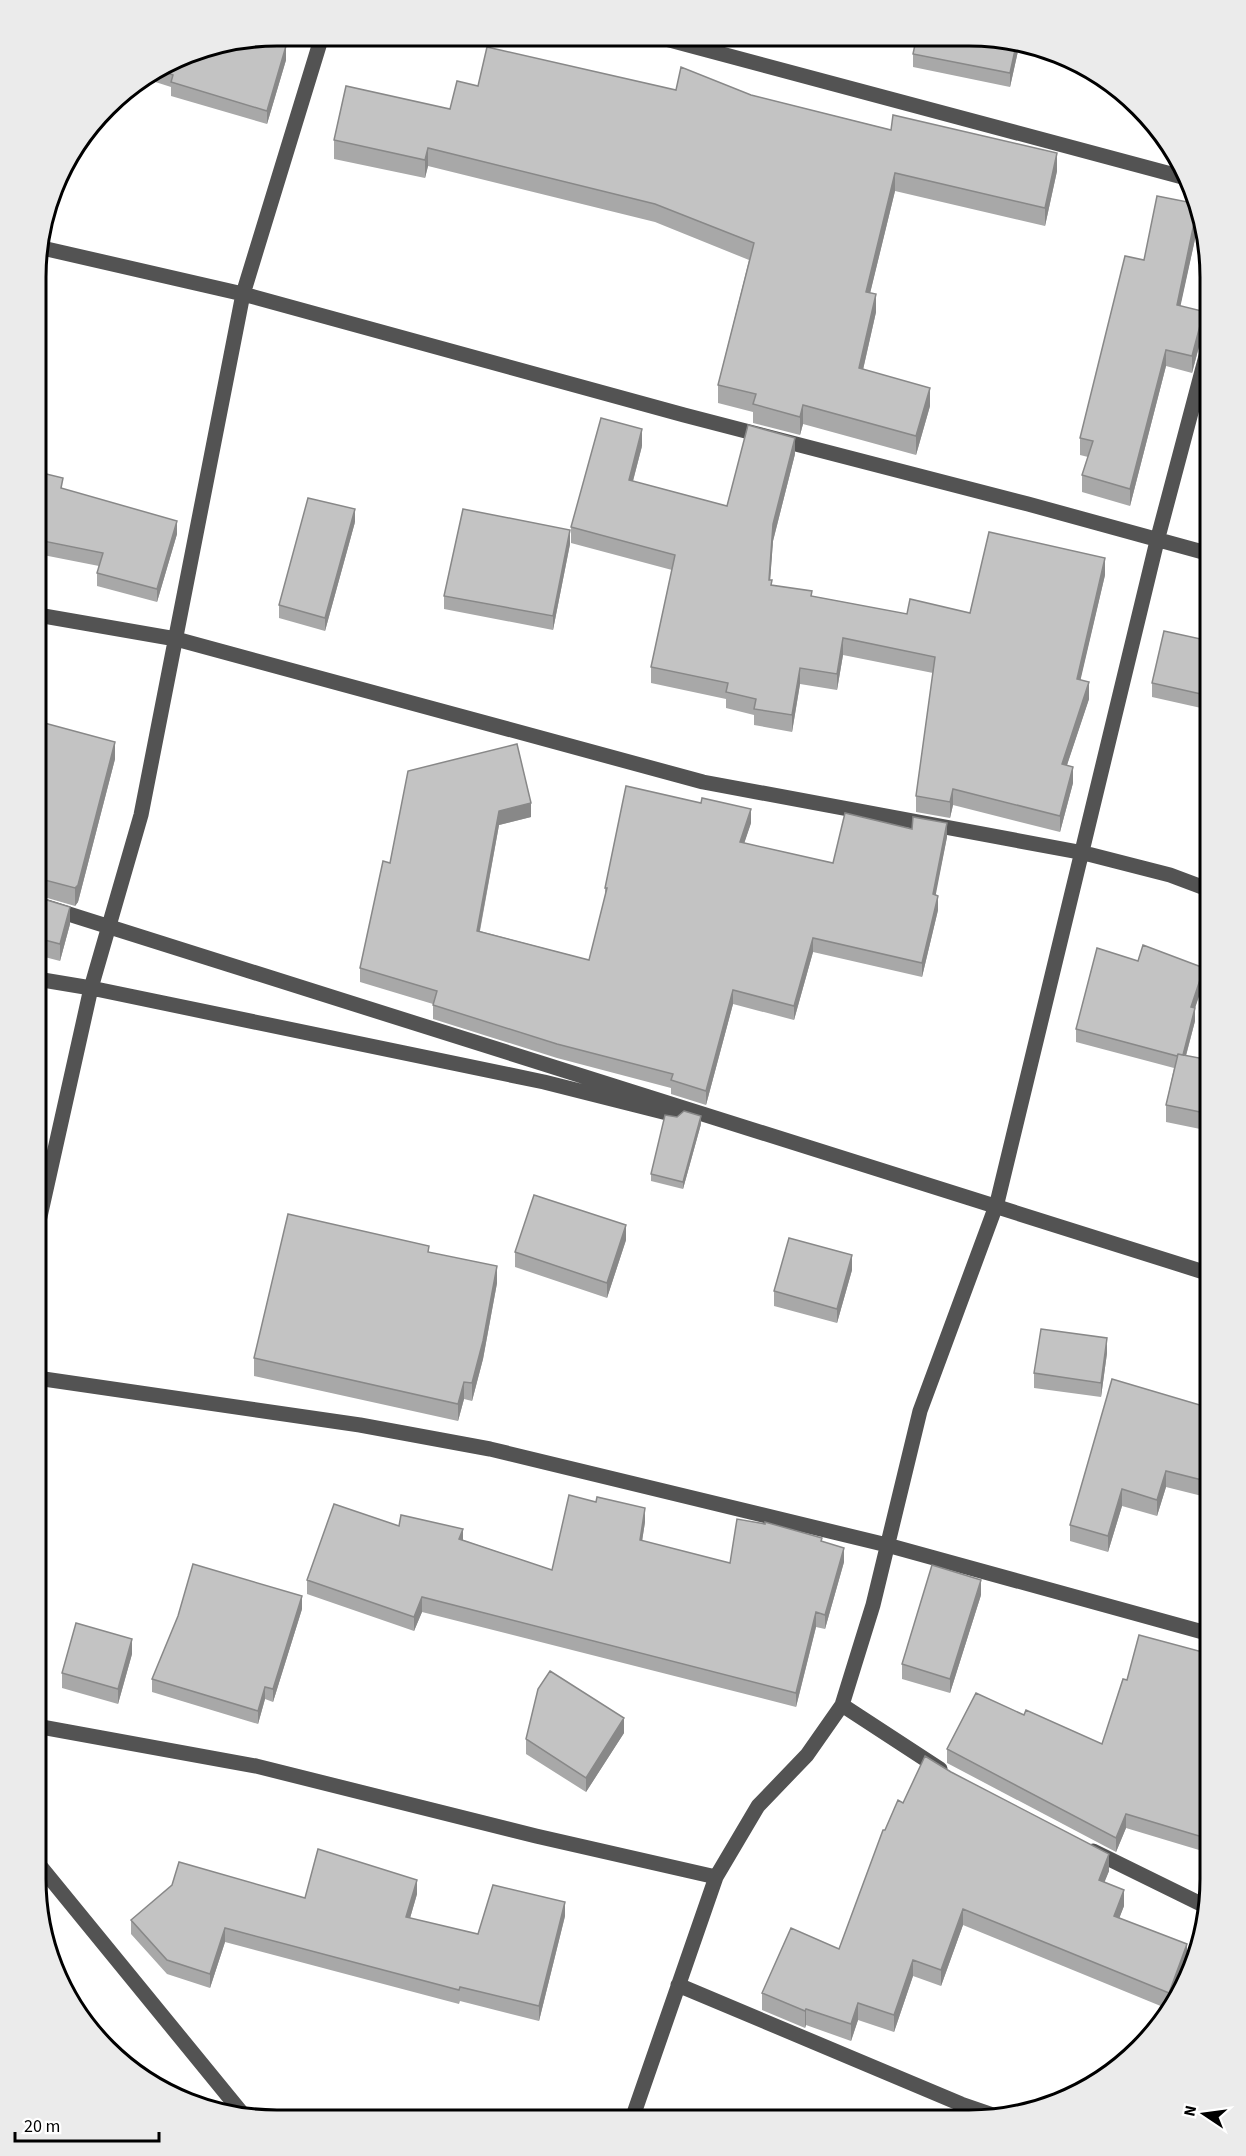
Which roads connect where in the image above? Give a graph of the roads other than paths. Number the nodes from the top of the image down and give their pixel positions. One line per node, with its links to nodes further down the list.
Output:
1 (319, 46): 5 (street)
2 (692, 46): 3 (street)
3 (1176, 175)
4 (48, 249): 5 (street)
5 (243, 294): 7 (street); 10 (street)
6 (1200, 379): 7 (street)
7 (1157, 541): 8 (street); 11 (street)
8 (1200, 552)
9 (46, 616): 10 (street)
10 (176, 639): 11 (street); 15 (street)
11 (1084, 853): 12 (street); 17 (street)
12 (1200, 886)
13 (46, 907): 19 (street)
14 (46, 980): 15 (street)
15 (91, 988): 16 (street); 17 (street)
16 (46, 1190)
17 (997, 1203): 18 (street); 21 (street)
18 (1200, 1262)
19 (1200, 1271)
20 (46, 1379): 21 (street)
21 (887, 1545): 22 (street); 23 (street)
22 (1200, 1631)
23 (842, 1705): 25 (street); 28 (street)
24 (46, 1728): 28 (street)
25 (955, 1780)
26 (1078, 1844): 29 (street)
27 (46, 1872): 31 (street)
28 (716, 1877): 30 (street)
29 (1198, 1903)
30 (678, 1985): 32 (street); 33 (street)
31 (236, 2106)
32 (978, 2109)
33 (635, 2110)

